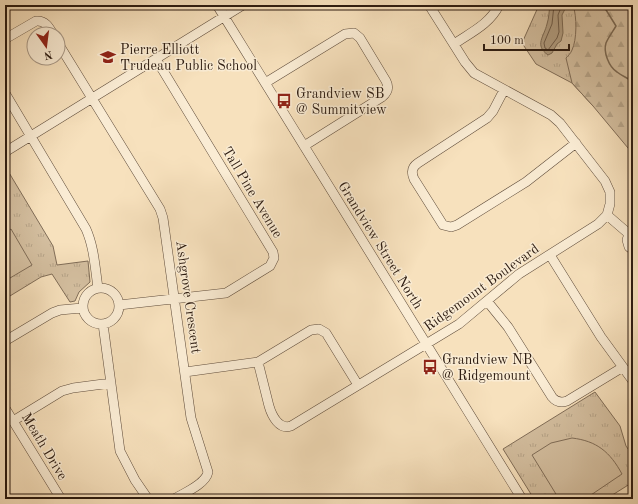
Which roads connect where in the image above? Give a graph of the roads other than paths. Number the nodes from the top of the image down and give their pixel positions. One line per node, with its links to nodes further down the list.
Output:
1 (217, 5): 5 (street, Grandview Street North)
2 (243, 5): 5 (street)
3 (429, 5): 10 (street)
4 (499, 5): 10 (street)
5 (224, 17): 12 (street); 13 (street, Grandview Street North)
6 (27, 26): 7 (street)
7 (47, 26)
8 (26, 27): 9 (street)
9 (5, 39)
10 (454, 44): 14 (street)
11 (66, 56): 16 (street, Ashgrove Crescent)
12 (156, 59): 16 (street); 26 (street, Tall Pine Avenue)
13 (265, 83): 19 (street, Grandview Street North); 19 (street)
14 (504, 90): 18 (street); 18 (street)
15 (5, 94): 17 (street)
16 (92, 99): 17 (street); 26 (street, Ashgrove Crescent)
17 (30, 137): 20 (street); 25 (street)
18 (576, 143): 21 (street)
19 (304, 146): 32 (street, Grandview Street North)
20 (5, 152)
21 (607, 215): 22 (street); 24 (street, Ridgemount Boulevard)
22 (631, 233): 23 (street)
23 (633, 250)
24 (550, 254): 27 (street, Ridgemount Boulevard); 34 (street)
25 (98, 288): 28 (street); 29 (street)
26 (175, 299): 28 (street, Tall Pine Avenue); 35 (street, Ashgrove Crescent)
27 (487, 301): 32 (street, Ridgemount Boulevard); 34 (street)
28 (119, 305): 30 (street)
29 (82, 308): 30 (street); 31 (street)
30 (103, 324): 37 (street)
31 (5, 341)
32 (426, 344): 38 (street, Ridgemount Boulevard); 44 (street, Grandview Street North)
33 (258, 362): 35 (street); 38 (street); 38 (street, Ridgemount Boulevard)
34 (623, 367): 36 (street)
35 (185, 372): 43 (street, Ashgrove Crescent)
36 (633, 381)
37 (111, 383): 40 (street); 42 (street)
38 (358, 385)
39 (5, 408): 40 (street, Meath Drive)
40 (13, 421): 41 (street, Meath Drive)
41 (61, 499)
42 (148, 499)
43 (174, 499)
44 (522, 499)

